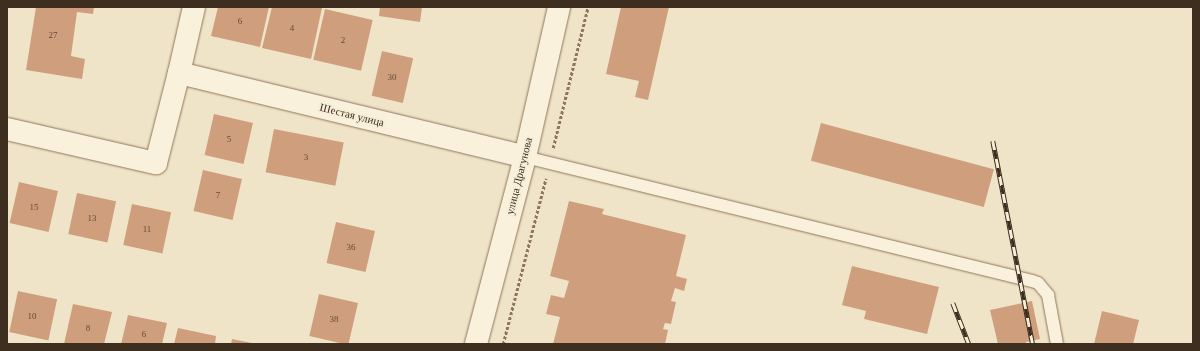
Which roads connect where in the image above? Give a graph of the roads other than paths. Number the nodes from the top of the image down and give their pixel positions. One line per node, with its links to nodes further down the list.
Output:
1 (194, 7): 3 (street)
2 (559, 7): 5 (street, улица Драгунова)
3 (179, 73): 4 (street); 5 (street, Шестая улица)
4 (7, 129)
5 (524, 157): 6 (street, улица Драгунова); 7 (lane)
6 (476, 344)
7 (1057, 344)

